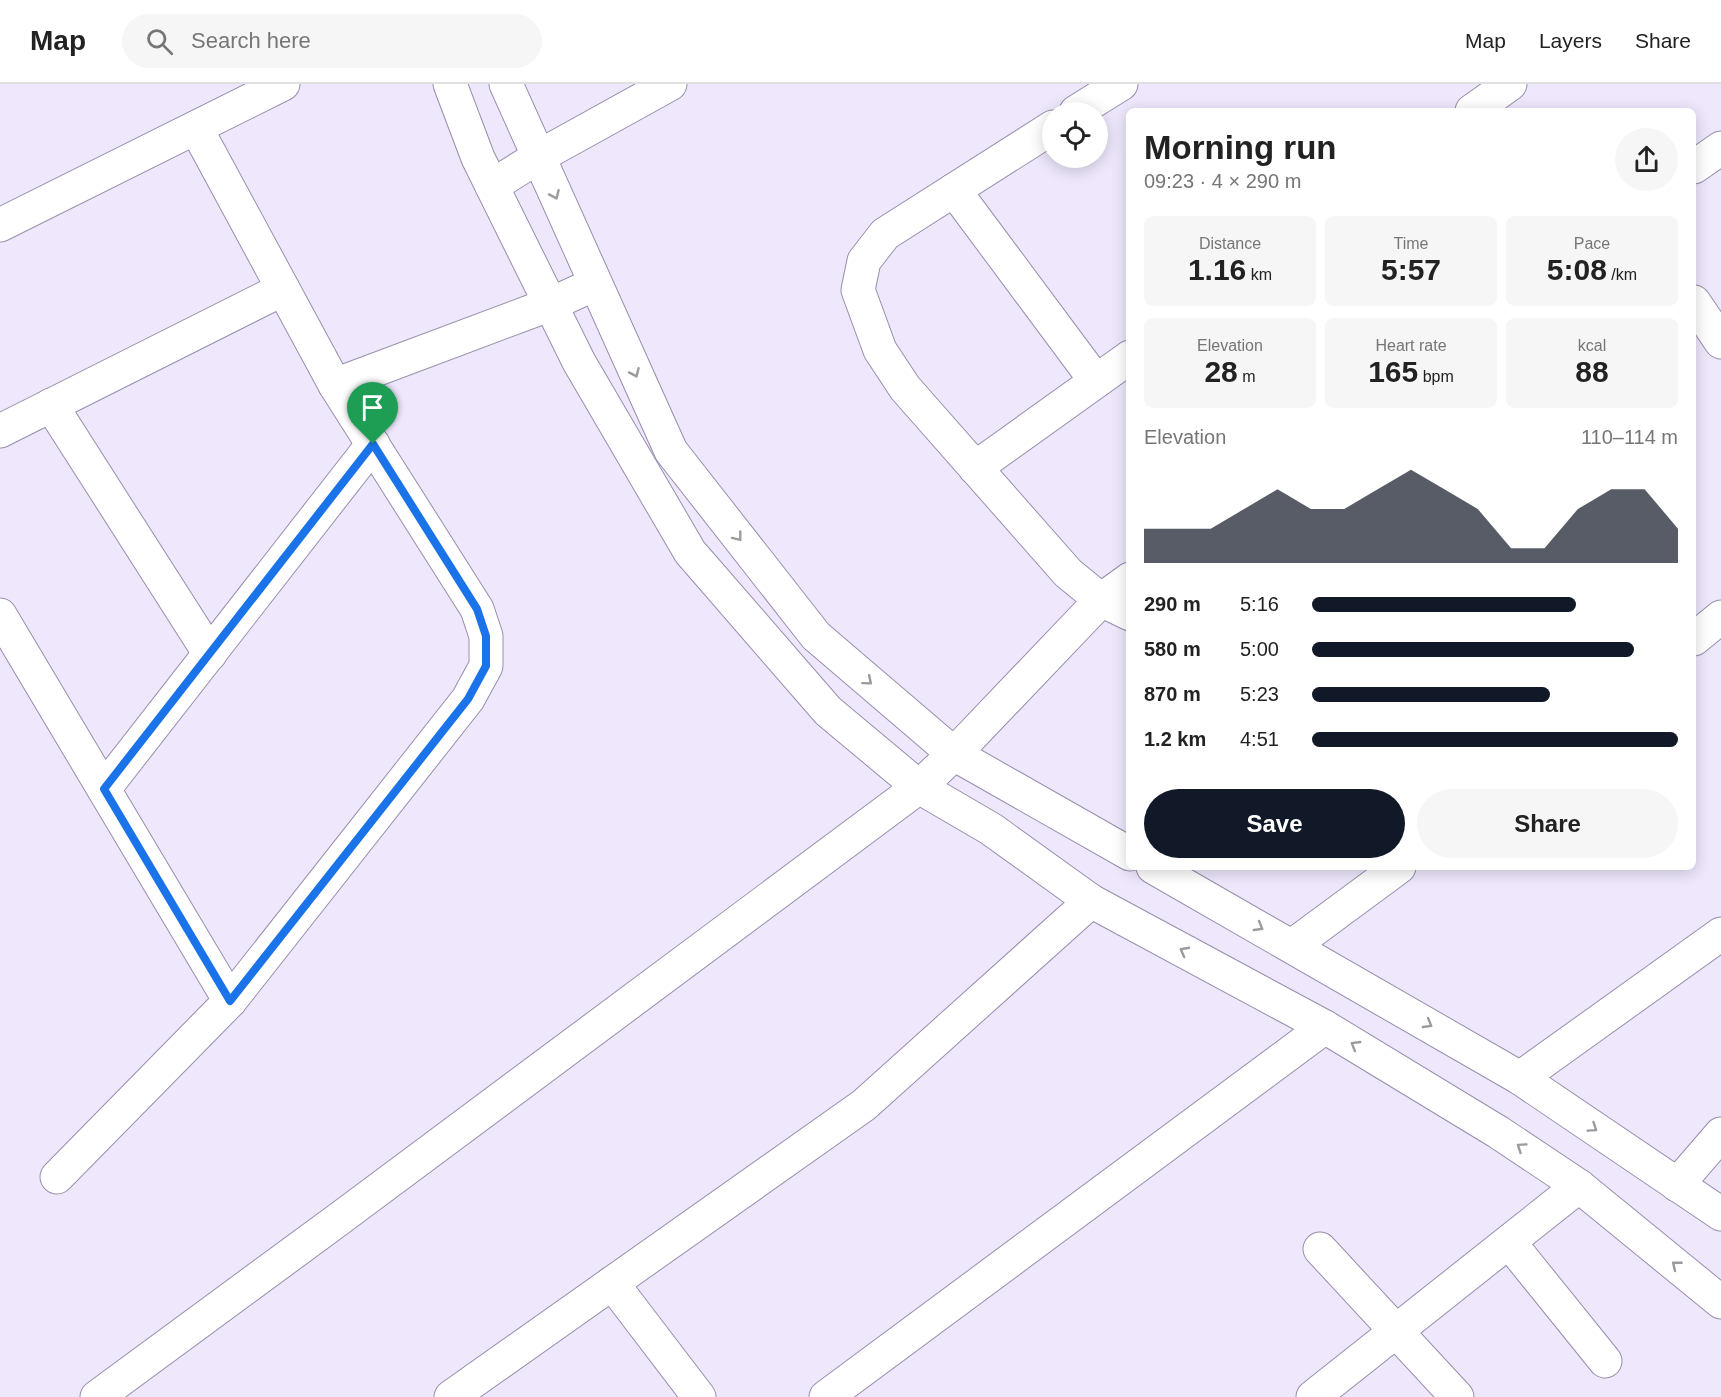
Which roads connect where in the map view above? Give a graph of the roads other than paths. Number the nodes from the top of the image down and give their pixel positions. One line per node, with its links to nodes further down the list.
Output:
1 (284, 84): 9 (street)
2 (450, 84): 14 (street)
3 (506, 84): 12 (street)
4 (670, 84): 12 (street)
5 (1121, 84): 7 (street)
6 (1510, 84): 8 (street)
7 (1092, 102)
8 (1476, 108)
9 (196, 128): 16 (street); 18 (street)
10 (1042, 134): 15 (street)
11 (1721, 148): 13 (street)
12 (538, 157): 14 (street); 17 (street, one-way to 17)
13 (1696, 166)
14 (492, 186): 19 (street)
15 (954, 190): 23 (street); 28 (street)
16 (0, 225)
17 (595, 284): 19 (street); 35 (street, one-way to 35)
18 (283, 289): 24 (street); 25 (street)
19 (551, 304): 24 (street); 36 (street)
20 (1696, 305): 21 (street)
21 (1721, 342)
22 (1126, 360): 23 (street)
23 (1096, 381): 28 (street)
24 (335, 385): 27 (street)
25 (51, 405): 26 (street); 34 (street)
26 (0, 430)
27 (373, 444): 34 (street); 44 (street)
28 (975, 468): 30 (street)
29 (1126, 586): 30 (street)
30 (1115, 607): 35 (street)
31 (0, 615): 37 (street)
32 (1721, 617): 33 (street)
33 (1696, 637)
34 (210, 654): 37 (street)
35 (954, 754): 36 (street); 38 (street)
36 (919, 787): 41 (street); 58 (street)
37 (104, 789): 44 (street)
38 (1126, 852)
39 (1158, 870): 43 (street, one-way to 43)
40 (1395, 870): 43 (street)
41 (1092, 901): 45 (street, one-way to 41); 54 (street)
42 (1721, 934): 46 (street)
43 (1292, 946): 46 (street, one-way to 46)
44 (230, 1001): 48 (street)
45 (1325, 1027): 50 (street, one-way to 45); 61 (street)
46 (1520, 1078): 49 (street, one-way to 49)
47 (1721, 1134): 49 (street)
48 (57, 1177)
49 (1677, 1185): 51 (street)
50 (1579, 1186): 52 (street); 55 (street, one-way to 50)
51 (1721, 1214)
52 (1509, 1242): 56 (street); 57 (street)
53 (1320, 1249): 56 (street)
54 (612, 1283): 59 (street); 60 (street)
55 (1721, 1302)
56 (1396, 1331): 62 (street); 63 (street)
57 (1605, 1361)
58 (97, 1397)
59 (451, 1397)
60 (699, 1397)
61 (826, 1397)
62 (1313, 1397)
63 (1457, 1397)

